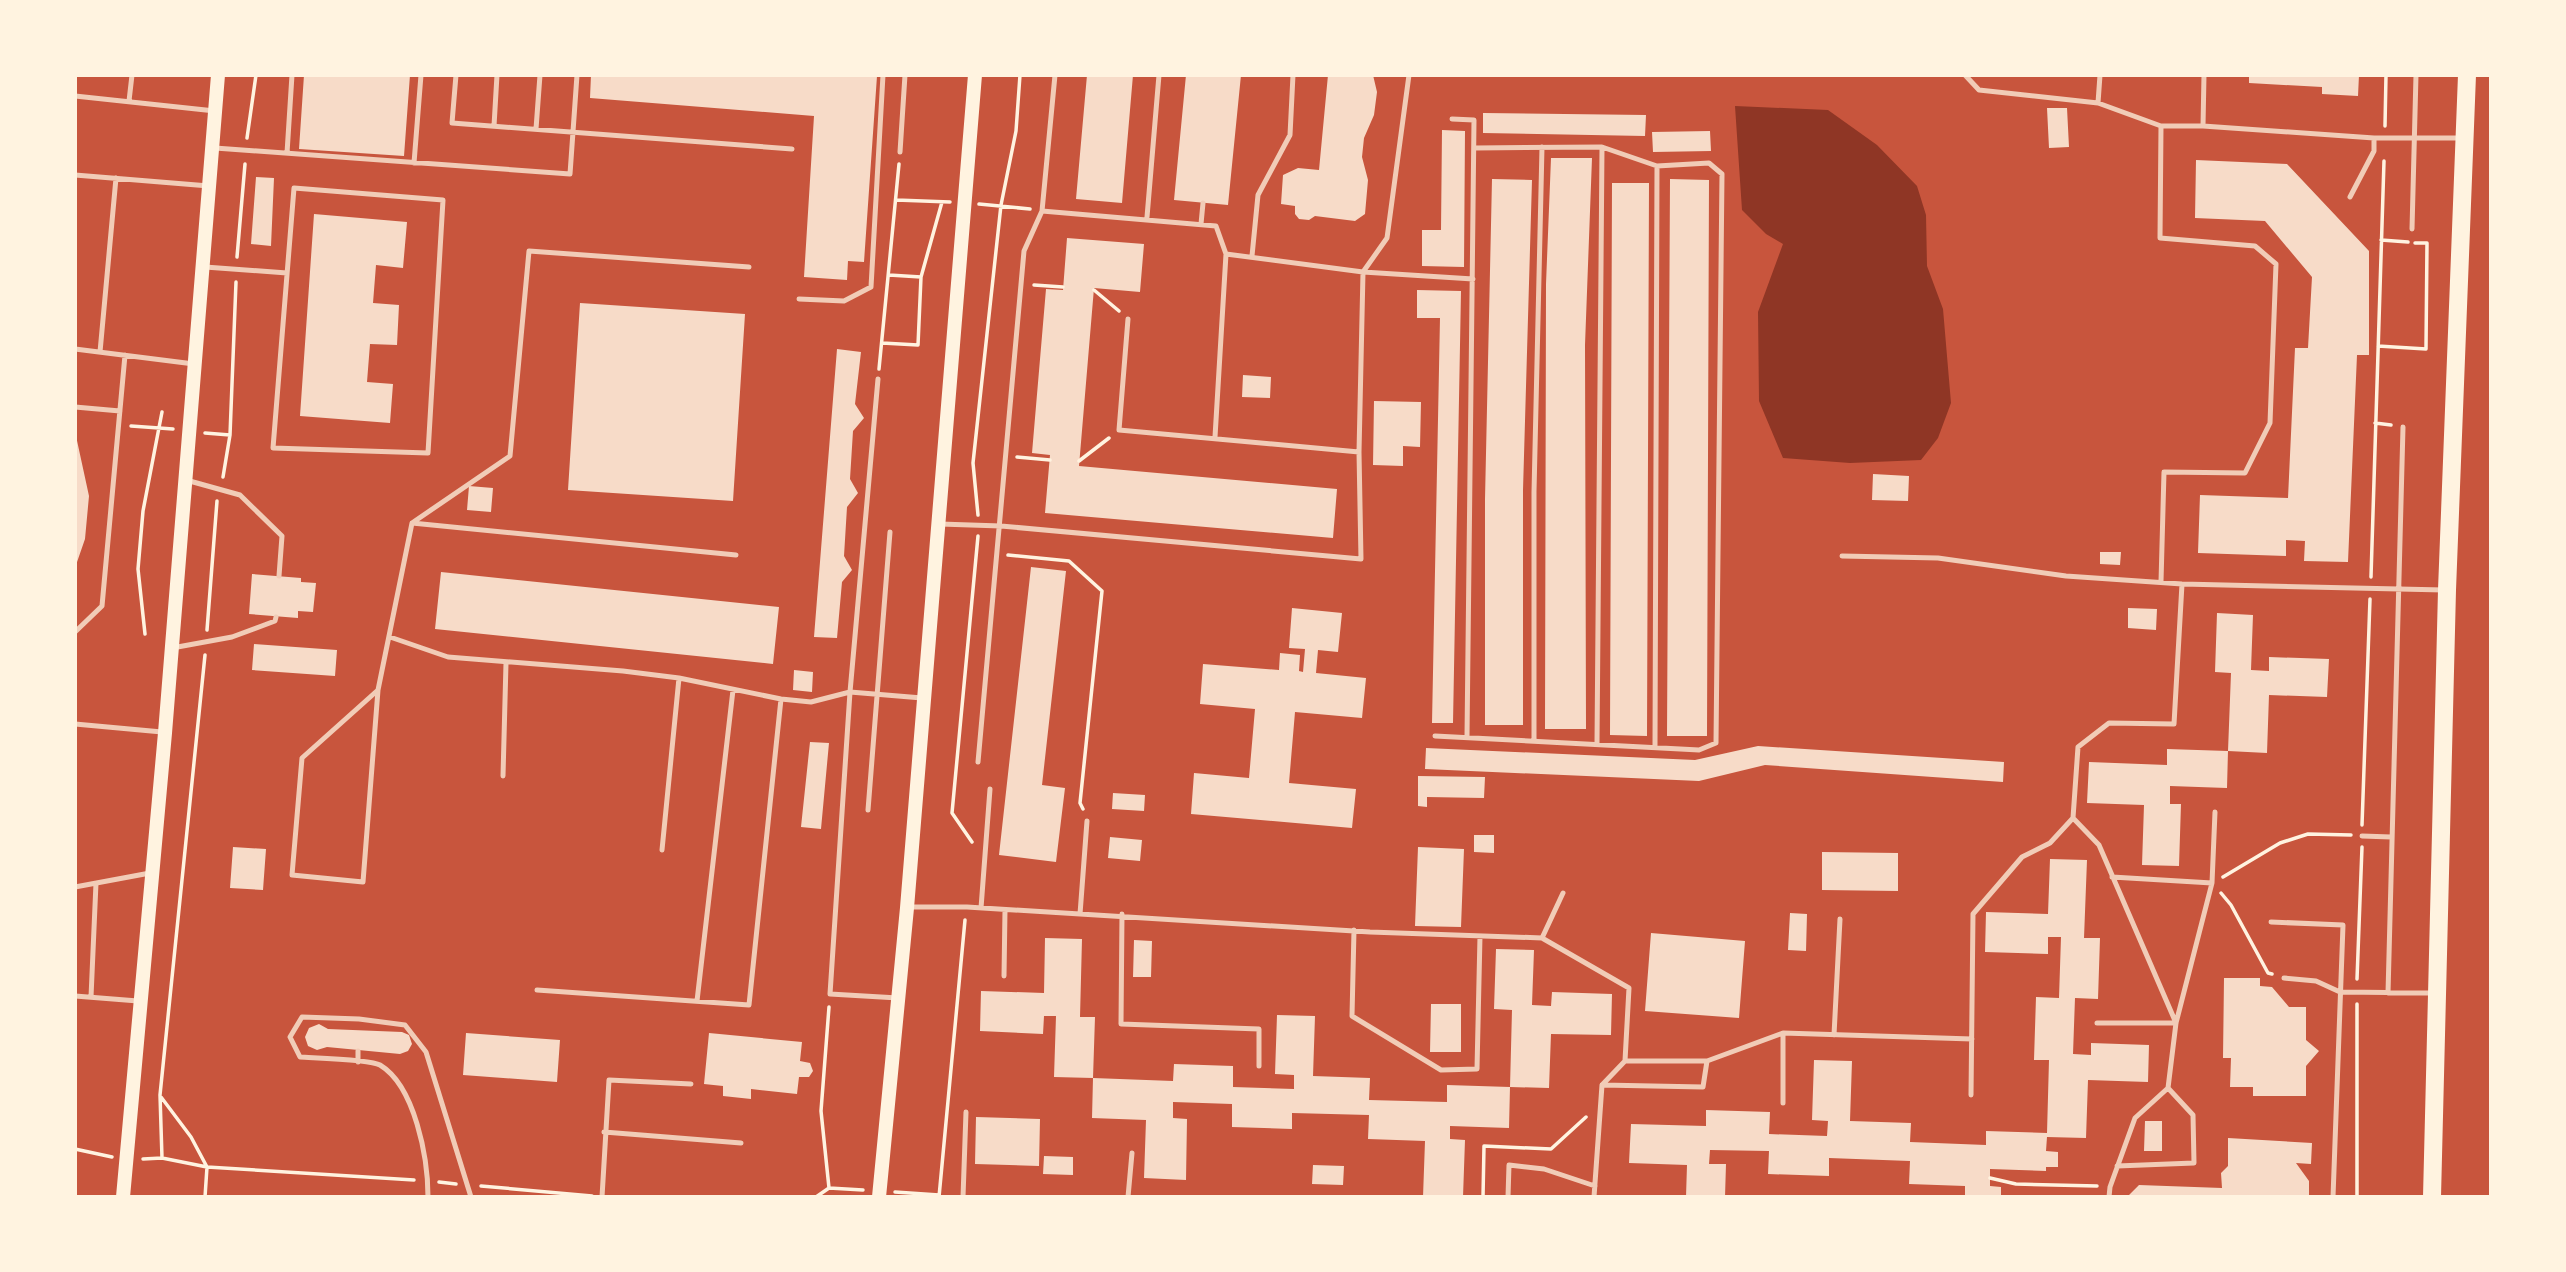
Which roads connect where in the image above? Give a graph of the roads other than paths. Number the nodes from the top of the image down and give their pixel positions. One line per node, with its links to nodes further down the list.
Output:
1 (132, 75): 22 (lane)
2 (218, 75): 24 (main road)
3 (292, 75): 40 (lane)
4 (421, 75): 41 (lane)
5 (456, 75): 26 (lane)
6 (498, 75): 26 (lane)
7 (540, 75): 29 (lane)
8 (577, 75): 30 (lane)
9 (883, 75): 59 (lane)
10 (905, 75): 39 (lane)
11 (975, 75): 73 (main road)
12 (1055, 75): 48 (lane)
13 (1159, 75): 49 (lane)
14 (1293, 75): 53 (lane)
15 (1409, 75): 56 (lane)
16 (1965, 75): 23 (lane)
17 (2100, 75): 23 (lane)
18 (2204, 75): 28 (lane)
19 (2416, 75): 32 (lane)
20 (2467, 75): 33 (main road)
21 (75, 96): 22 (lane)
22 (129, 102): 24 (lane)
23 (2098, 103): 27 (lane)
24 (215, 111): 36 (main road)
25 (1452, 119): 37 (lane)
26 (494, 126): 29 (lane)
27 (2161, 126): 28 (lane); 79 (lane)
28 (2203, 126): 31 (lane)
29 (536, 129): 30 (lane)
30 (573, 132): 38 (lane); 41 (lane)
31 (2374, 138): 32 (lane); 46 (lane)
32 (2414, 138): 33 (lane); 51 (lane)
33 (2465, 138): 82 (main road)
34 (1542, 147): 35 (lane); 37 (lane); 101 (lane)
35 (1602, 147): 42 (lane); 102 (lane)
36 (212, 148): 40 (lane); 45 (main road)
37 (1475, 148): 58 (lane)
38 (792, 149)
39 (900, 152)
40 (288, 153): 41 (lane)
41 (414, 163)
42 (1657, 166): 103 (lane); 103 (lane)
43 (75, 175): 44 (lane)
44 (116, 178): 45 (lane); 62 (lane)
45 (209, 186): 54 (main road)
46 (2350, 197)
47 (1203, 203): 50 (lane)
48 (1042, 211): 49 (lane); 74 (lane)
49 (1147, 218): 50 (lane)
50 (1201, 224): 52 (lane)
51 (2412, 229)
52 (1226, 254): 53 (lane); 69 (lane)
53 (1252, 256): 56 (lane)
54 (202, 267): 57 (lane); 64 (main road)
55 (749, 267): 72 (lane)
56 (1363, 272): 58 (lane); 70 (lane)
57 (287, 273): 57 (lane)
58 (1473, 279): 100 (lane)
59 (799, 299)
60 (1128, 319): 69 (lane)
61 (75, 349): 62 (lane)
62 (100, 352): 63 (lane)
63 (125, 355): 64 (lane); 67 (lane)
64 (195, 364): 71 (main road)
65 (878, 379): 93 (lane)
66 (75, 407): 67 (lane)
67 (120, 411): 85 (lane)
68 (2403, 427): 81 (lane)
69 (1214, 438): 70 (lane)
70 (1359, 452): 74 (lane)
71 (185, 480): 78 (lane); 88 (main road)
72 (412, 523): 76 (lane); 87 (lane)
73 (936, 524): 74 (lane); 95 (main road)
74 (1001, 526): 104 (lane)
75 (890, 532): 94 (lane)
76 (736, 555)
77 (1842, 556): 79 (lane)
78 (279, 576)
79 (2161, 582): 80 (lane)
80 (2182, 584): 81 (lane); 109 (lane)
81 (2400, 588): 82 (lane); 112 (lane)
82 (2447, 590): 135 (main road)
83 (276, 617): 88 (lane)
84 (75, 621): 85 (lane)
85 (85, 622): 86 (lane)
86 (75, 632)
87 (390, 637): 89 (lane); 91 (lane)
88 (172, 648): 98 (main road)
89 (506, 663): 90 (lane); 105 (lane)
90 (678, 678): 92 (lane); 113 (lane)
91 (378, 690): 91 (lane)
92 (733, 690): 96 (lane); 139 (lane)
93 (850, 692): 94 (lane); 96 (lane); 138 (lane)
94 (877, 694): 95 (lane); 107 (lane)
95 (922, 698): 120 (main road)
96 (781, 699): 139 (lane)
97 (75, 724): 98 (lane)
98 (165, 733): 114 (main road)
99 (1436, 736): 100 (lane)
100 (1467, 737): 101 (lane)
101 (1534, 741): 102 (lane)
102 (1597, 744): 103 (lane)
103 (1655, 747)
104 (978, 762)
105 (503, 776)
106 (990, 789): 121 (lane)
107 (868, 810)
108 (2216, 812): 117 (lane)
109 (2073, 818): 115 (lane); 147 (lane)
110 (1087, 821): 123 (lane)
111 (2362, 836): 112 (lane)
112 (2391, 837): 134 (lane)
113 (662, 850)
114 (153, 873): 116 (lane); 140 (main road)
115 (2112, 877): 117 (lane); 143 (lane)
116 (96, 883): 118 (lane); 137 (lane)
117 (2212, 883): 143 (lane)
118 (75, 887)
119 (1563, 893): 129 (lane)
120 (907, 908): 121 (lane); 138 (main road)
121 (981, 908): 122 (lane)
122 (1005, 910): 123 (lane); 130 (lane)
123 (1080, 914): 124 (lane)
124 (1122, 914): 127 (lane); 152 (lane)
125 (1840, 919): 146 (lane)
126 (2271, 922): 133 (lane)
127 (1354, 930): 128 (lane); 128 (lane)
128 (1480, 936): 129 (lane)
129 (1542, 938): 149 (lane)
130 (1004, 976)
131 (2284, 978): 133 (lane)
132 (537, 990): 139 (lane)
133 (2340, 992): 134 (lane); 174 (lane)
134 (2388, 993): 135 (lane)
135 (2437, 993): 175 (main road)
136 (75, 996): 137 (lane)
137 (91, 997): 140 (lane)
138 (898, 998): 168 (main road)
139 (697, 1001)
140 (141, 1002): 164 (main road)
141 (359, 1019): 144 (lane); 151 (lane); 166 (lane)
142 (2097, 1023): 143 (lane)
143 (2176, 1023): 155 (lane)
144 (358, 1029)
145 (1783, 1033): 146 (lane); 150 (lane); 157 (lane)
146 (1834, 1035): 147 (lane)
147 (1972, 1040): 156 (lane)
148 (358, 1051): 151 (lane)
149 (1625, 1061): 150 (lane); 154 (lane)
150 (1707, 1061): 154 (lane)
151 (358, 1062): 165 (lane)
152 (1259, 1066)
153 (691, 1084): 159 (lane)
154 (1602, 1085): 163 (lane)
155 (2168, 1088): 162 (lane); 162 (lane)
156 (1971, 1095)
157 (1783, 1103)
158 (966, 1112): 169 (lane)
159 (604, 1132): 160 (lane); 167 (lane)
160 (741, 1143)
161 (1132, 1153): 170 (lane)
162 (2117, 1166): 173 (lane)
163 (1595, 1185): 171 (lane); 172 (lane)
164 (123, 1197)
165 (428, 1197)
166 (471, 1197)
167 (602, 1197)
168 (879, 1197)
169 (963, 1197)
170 (1128, 1197)
171 (1508, 1197)
172 (1594, 1197)
173 (2109, 1197)
174 (2333, 1197)
175 (2432, 1197)

